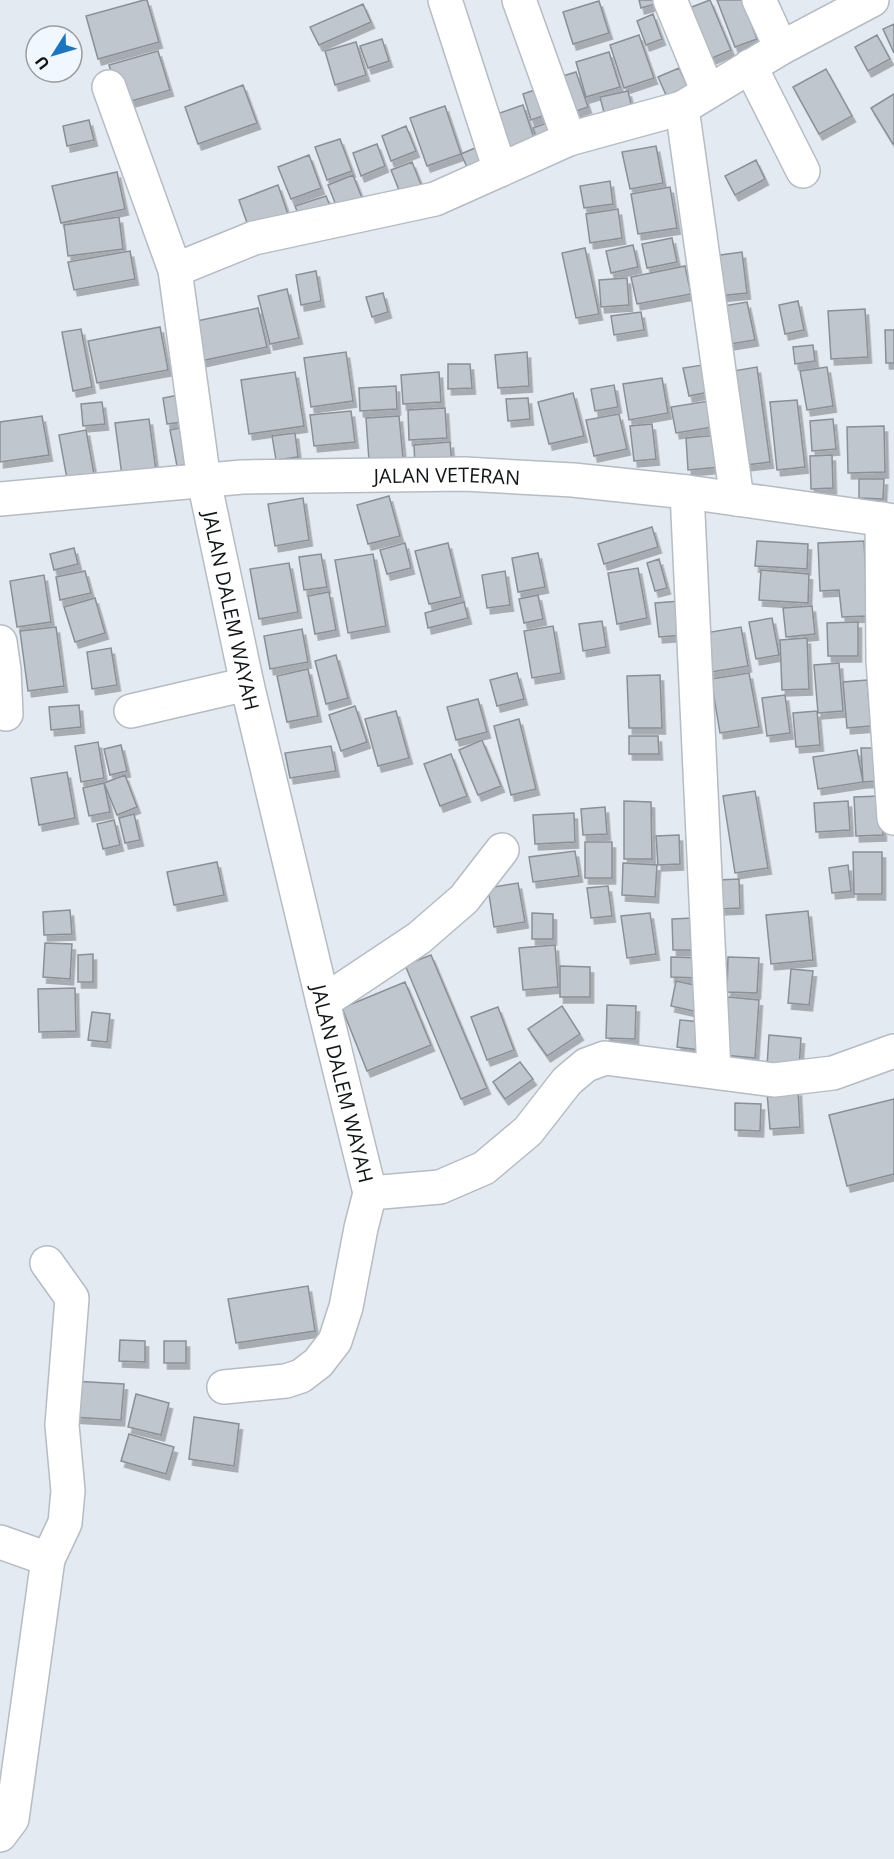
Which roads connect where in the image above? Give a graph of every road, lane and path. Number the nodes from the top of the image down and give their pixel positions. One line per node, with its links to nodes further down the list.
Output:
1 (445, 0): 11 (street)
2 (519, 0): 10 (street)
3 (670, 0): 9 (street)
4 (759, 0): 6 (street)
5 (872, 0): 6 (street)
6 (781, 48): 7 (street)
7 (750, 66): 9 (street); 12 (street)
8 (109, 87): 13 (street, JALAN DALEM WAYAH)
9 (695, 100): 10 (street); 17 (street)
10 (569, 140): 11 (street)
11 (500, 170): 13 (street)
12 (803, 171)
13 (175, 270): 14 (street, JALAN DALEM WAYAH)
14 (204, 482): 15 (street, JALAN VETERAN); 16 (street, JALAN VETERAN); 20 (street, JALAN DALEM WAYAH)
15 (687, 492): 17 (street, JALAN VETERAN); 27 (street)
16 (0, 499)
17 (737, 499): 18 (street, JALAN VETERAN)
18 (888, 520): 23 (street)
19 (0, 642): 22 (street)
20 (247, 684): 21 (street); 25 (street, JALAN DALEM WAYAH)
21 (131, 711)
22 (6, 714)
23 (894, 818)
24 (502, 850): 25 (street)
25 (322, 1002): 28 (street, JALAN DALEM WAYAH)
26 (894, 1050): 27 (street, JALAN DALEM WAYAH)
27 (714, 1071): 28 (street, JALAN DALEM WAYAH)
28 (370, 1193): 30 (street)
29 (47, 1263): 32 (street)
30 (224, 1387)
31 (0, 1542): 32 (street)
32 (48, 1559): 33 (street)
33 (0, 1835)

